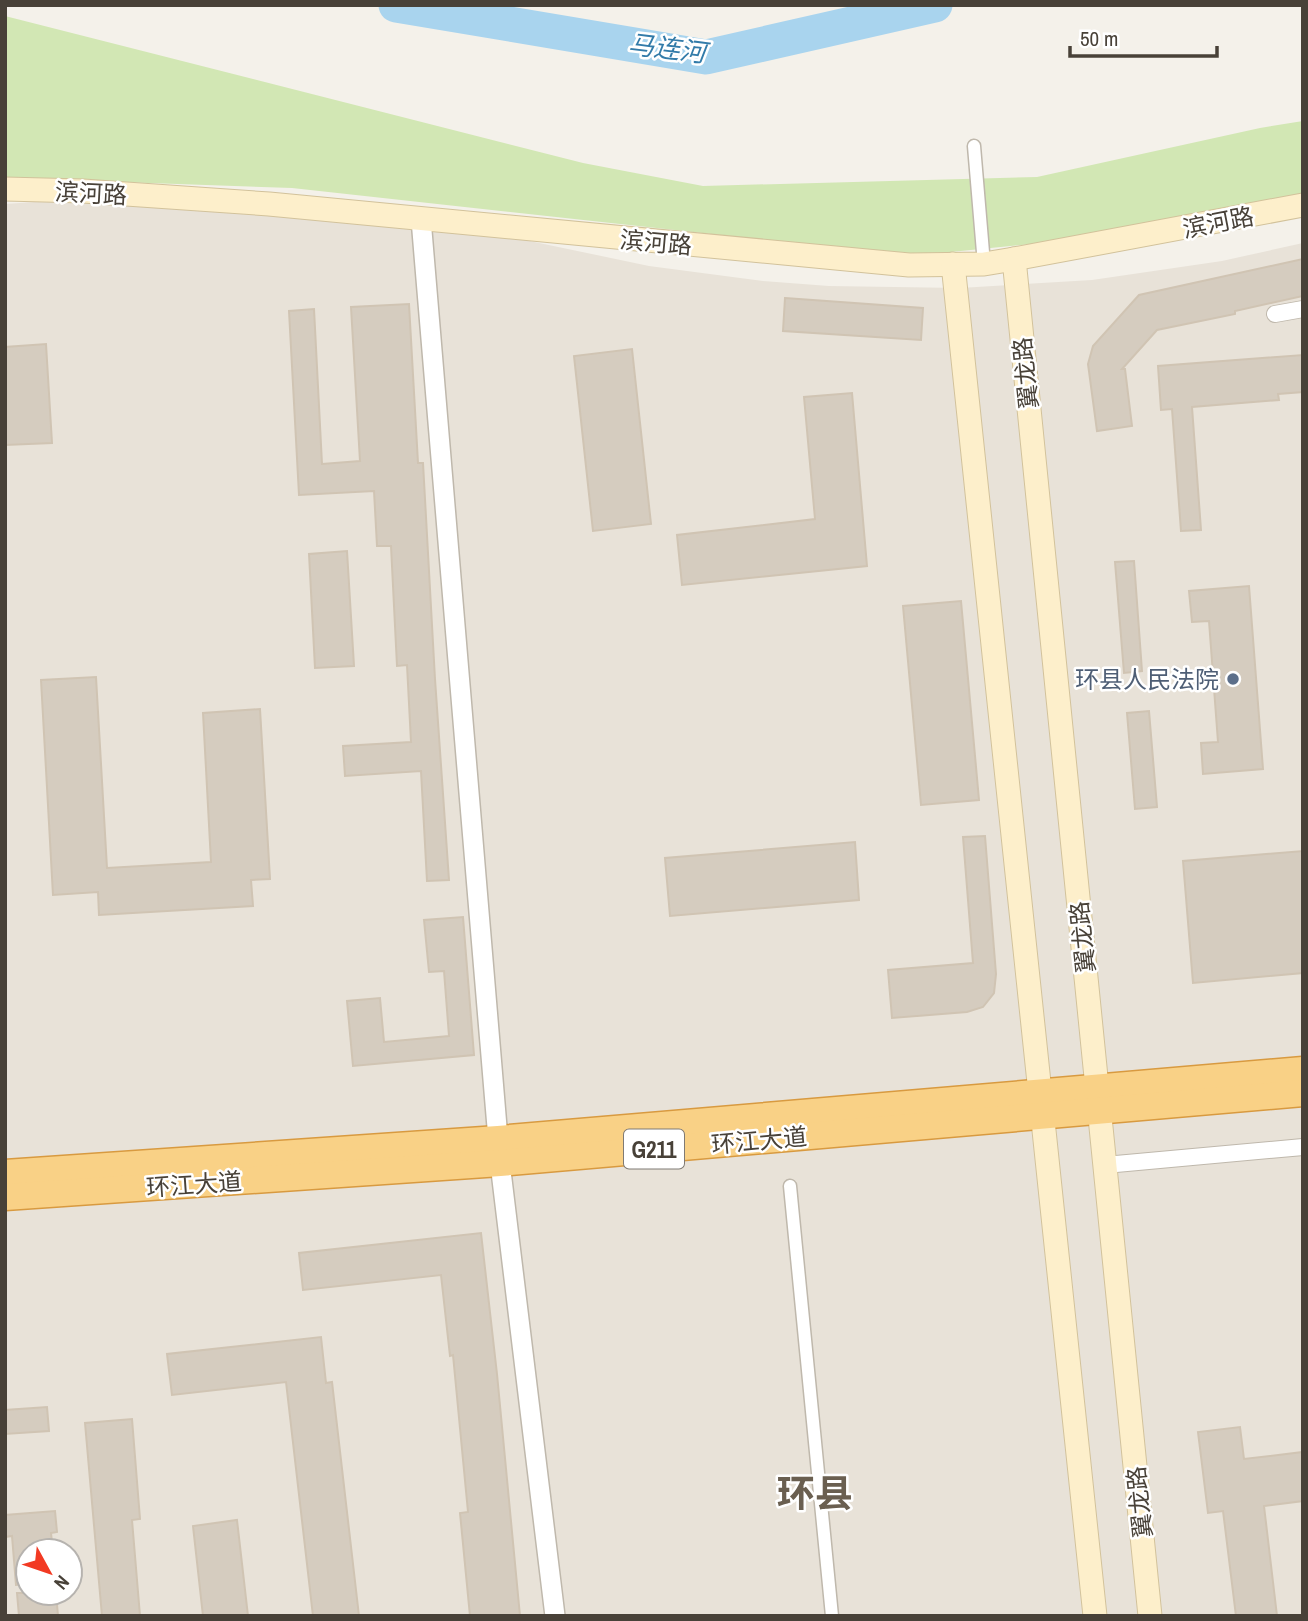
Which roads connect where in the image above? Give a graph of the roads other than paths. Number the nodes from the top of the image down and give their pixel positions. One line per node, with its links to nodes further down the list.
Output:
1 (974, 146): 7 (street)
2 (5, 189): 4 (main road, 滨河路)
3 (1303, 205): 5 (main road, 滨河路)
4 (421, 219): 6 (main road, 滨河路); 15 (street)
5 (1014, 259): 7 (main road, 滨河路); 12 (main road, 翼龙路)
6 (953, 264): 7 (main road, 滨河路); 13 (main road)
7 (984, 264)
8 (1303, 309): 9 (street)
9 (1275, 314)
10 (1303, 1070): 12 (highway, 环江大道 / G211)
11 (1303, 1093): 12 (highway, 环江大道 / G211)
12 (1098, 1099): 13 (highway, 环江大道 / G211); 16 (main road, 翼龙路)
13 (1042, 1103): 15 (highway, 环江大道 / G211); 22 (main road)
14 (1303, 1147): 16 (street)
15 (499, 1151): 17 (highway, 环江大道 / G211); 19 (highway, 环江大道 / G211); 20 (street)
16 (1105, 1165): 23 (main road, 翼龙路)
17 (5, 1173)
18 (790, 1186): 21 (street)
19 (5, 1196)
20 (555, 1616)
21 (832, 1616)
22 (1096, 1616)
23 (1150, 1616)

